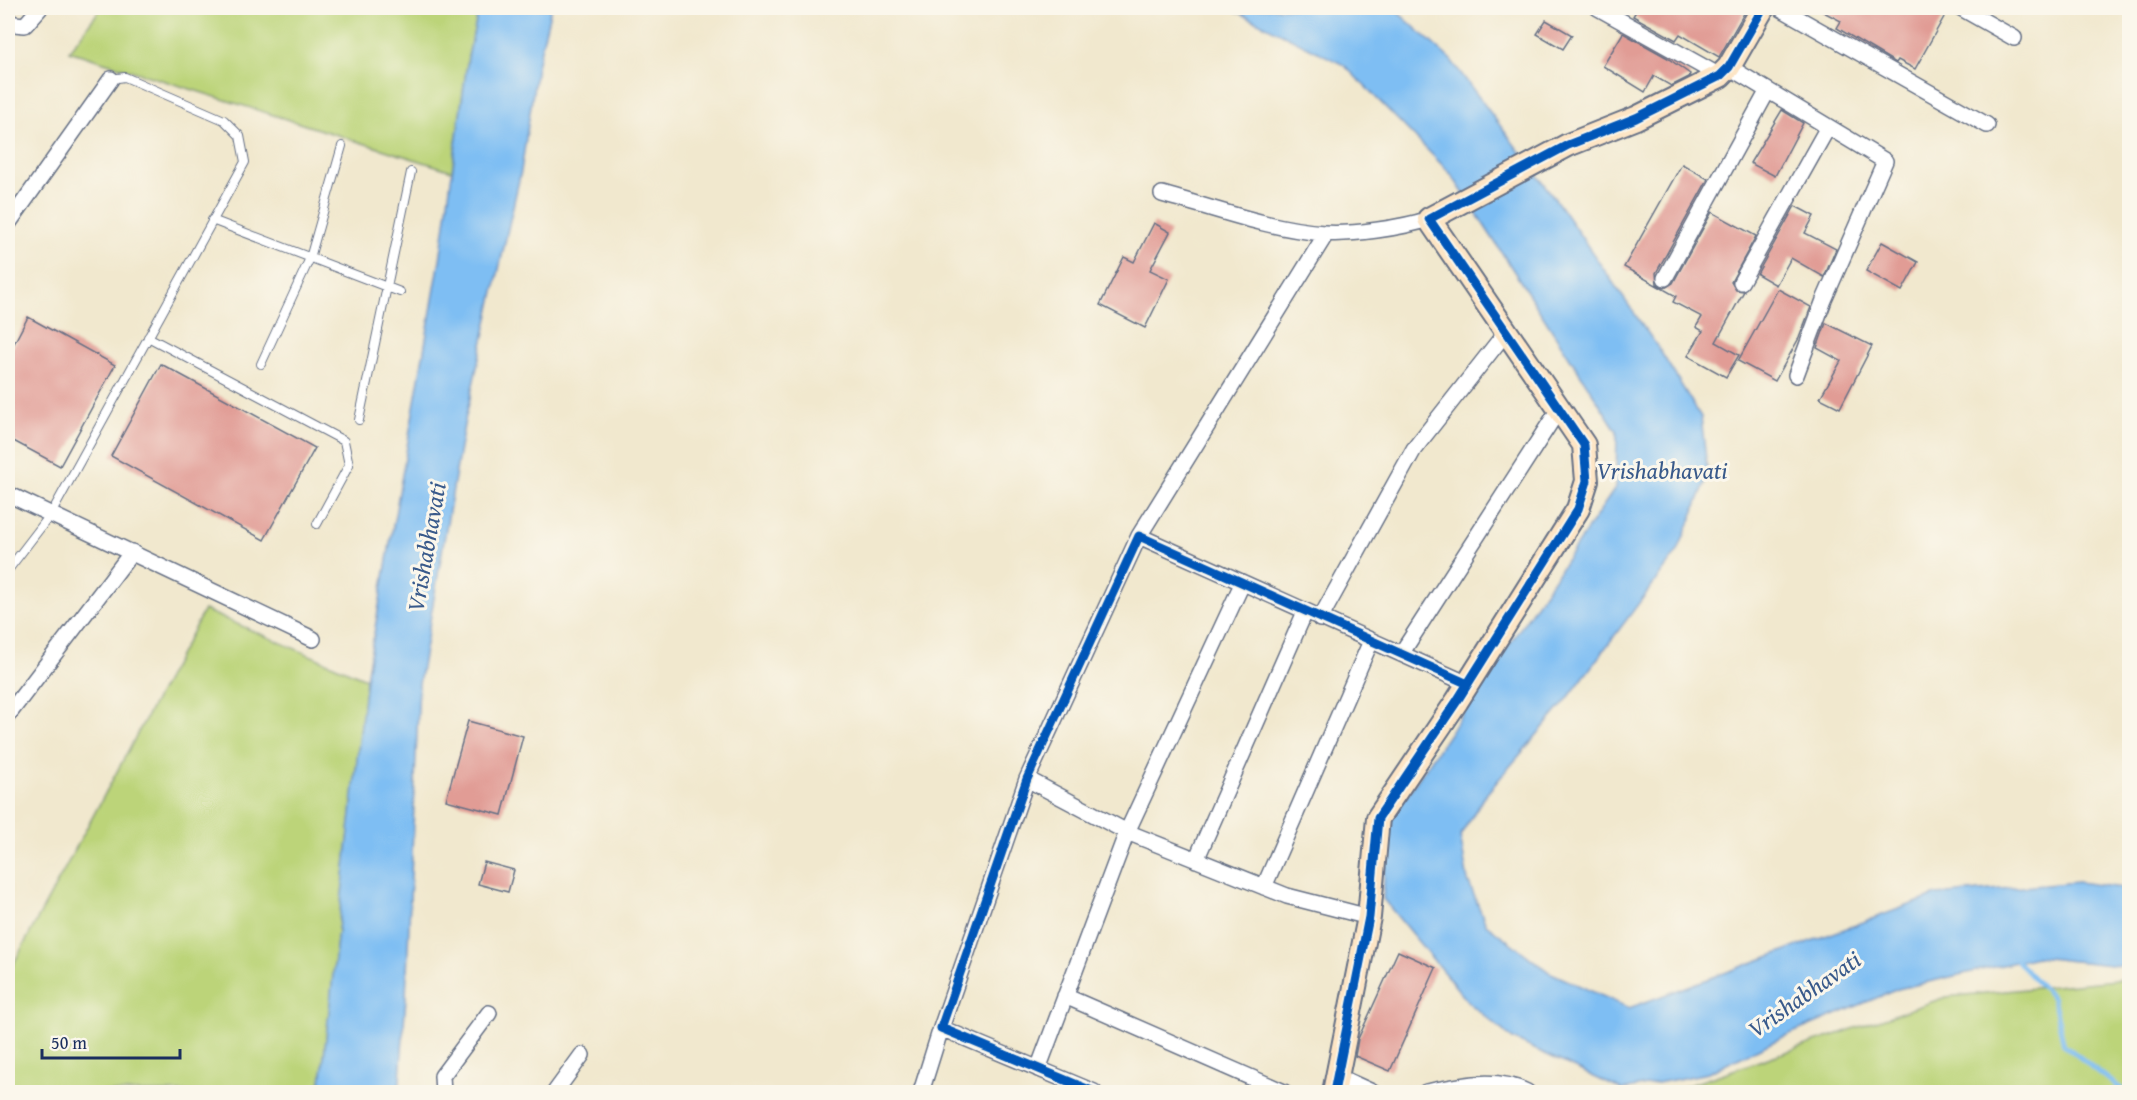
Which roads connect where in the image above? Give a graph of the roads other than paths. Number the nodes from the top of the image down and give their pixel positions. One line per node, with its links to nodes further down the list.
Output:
1 (40, 8): 5 (street)
2 (1598, 8): 7 (street)
3 (1765, 8): 7 (street); 10 (street)
4 (1961, 8): 6 (street)
5 (8, 20)
6 (2014, 38)
7 (1724, 71): 9 (street); 15 (street)
8 (111, 80): 16 (lane); 17 (street)
9 (1767, 92): 11 (street); 20 (street)
10 (1987, 125)
11 (1828, 127): 21 (street); 27 (street)
12 (342, 146): 19 (lane)
13 (411, 172): 22 (lane)
14 (1162, 194): 18 (street)
15 (1433, 217): 18 (street); 24 (street)
16 (212, 220): 19 (lane); 25 (lane)
17 (8, 224)
18 (1326, 234): 33 (street)
19 (310, 258): 22 (lane); 26 (lane)
20 (1665, 278)
21 (1741, 282)
22 (387, 288): 23 (lane); 29 (lane)
23 (400, 292)
24 (1506, 332): 28 (street); 38 (street)
25 (148, 338): 31 (lane); 32 (lane)
26 (261, 364)
27 (1796, 375)
28 (1559, 409): 41 (street); 42 (street)
29 (359, 420)
30 (8, 494): 31 (street)
31 (51, 514): 34 (street); 35 (lane)
32 (317, 524)
33 (1139, 536): 36 (street); 44 (street)
34 (132, 552): 39 (street); 43 (street)
35 (8, 570)
36 (1242, 584): 37 (street); 45 (street)
37 (1305, 612): 38 (street); 46 (street)
38 (1320, 619): 40 (street)
39 (313, 639)
40 (1371, 641): 41 (street); 47 (street)
41 (1401, 654): 42 (street)
42 (1468, 684): 48 (street)
43 (8, 715)
44 (1027, 778): 45 (street); 51 (street)
45 (1127, 832): 46 (street); 49 (street)
46 (1196, 860): 47 (street)
47 (1264, 887): 48 (street)
48 (1369, 917): 54 (street)
49 (1065, 996): 53 (street); 59 (street)
50 (489, 1012): 55 (street)
51 (941, 1028): 53 (street); 57 (street)
52 (582, 1055): 56 (street)
53 (1038, 1069): 58 (street)
54 (1336, 1084): 60 (street)
55 (442, 1092)
56 (555, 1092)
57 (921, 1092)
58 (1094, 1092)
59 (1284, 1092)
60 (1372, 1092)
61 (1426, 1092): 62 (street)
62 (1527, 1092)

